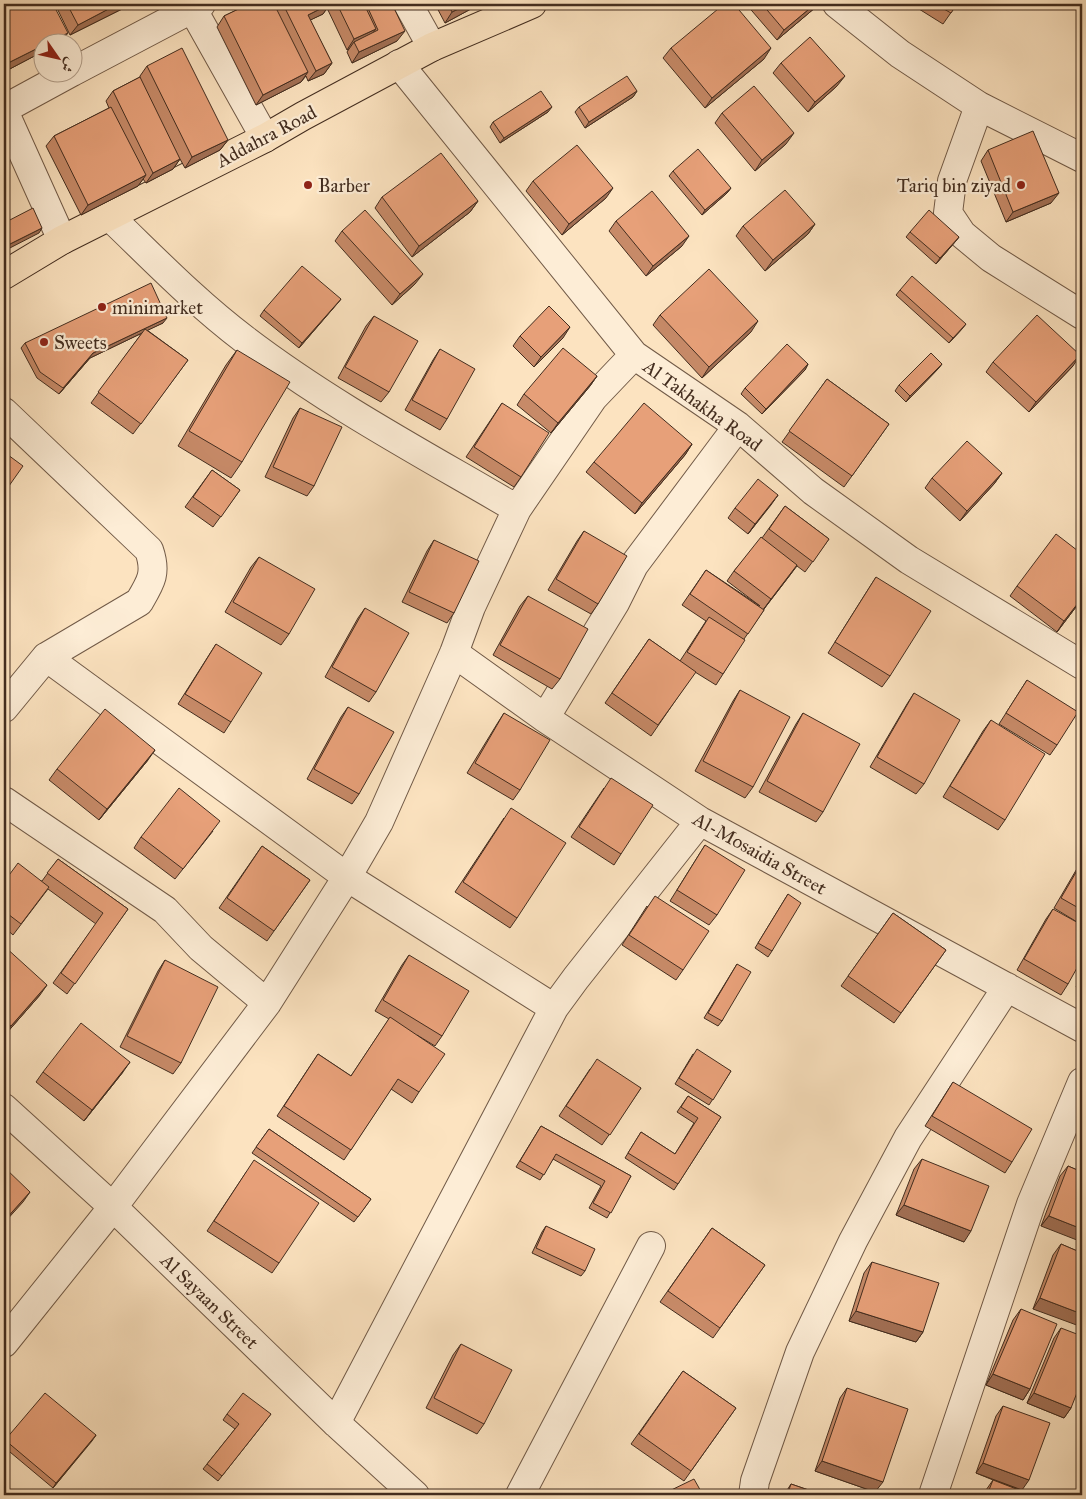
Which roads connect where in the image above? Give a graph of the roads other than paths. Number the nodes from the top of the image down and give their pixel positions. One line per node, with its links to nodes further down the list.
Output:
1 (408, 4): 5 (street)
2 (532, 4): 5 (main road, Addahra Road)
3 (837, 4): 9 (street)
4 (197, 6): 7 (street); 11 (street)
5 (432, 47): 6 (main road, Addahra Road)
6 (399, 64): 11 (main road, Addahra Road); 17 (street, Al Takhakha Road)
7 (82, 67)
8 (54, 82): 10 (street)
9 (979, 106): 12 (street); 16 (street)
10 (4, 110): 14 (street)
11 (265, 138): 13 (main road, Addahra Road)
12 (1082, 158)
13 (109, 216): 14 (main road, Addahra Road); 20 (street)
14 (62, 240): 15 (main road, Addahra Road)
15 (4, 276)
16 (1082, 315)
17 (634, 355): 19 (street, Al Takhakha Road); 20 (street)
18 (4, 412): 22 (street)
19 (738, 426): 23 (street, Al Takhakha Road); 25 (street)
20 (517, 509): 21 (street)
21 (454, 653): 25 (street, Al-Mosaidia Street); 28 (street)
22 (46, 657): 24 (street); 28 (street)
23 (1082, 665)
24 (4, 708)
25 (545, 718): 27 (street, Al-Mosaidia Street)
26 (4, 801): 30 (street)
27 (700, 822): 29 (street, Al-Mosaidia Street); 31 (street)
28 (347, 877): 30 (street); 31 (street)
29 (1007, 987): 32 (street, Al-Mosaidia Street); 41 (street)
30 (267, 1003): 35 (street)
31 (554, 1008): 38 (street)
32 (1082, 1028)
33 (1082, 1082): 42 (street)
34 (4, 1108): 35 (street, Al Sayaan Street)
35 (113, 1207): 37 (street); 38 (street, Al Sayaan Street)
36 (651, 1246): 40 (street)
37 (4, 1343)
38 (336, 1423): 39 (street, Al Sayaan Street)
39 (415, 1495)
40 (520, 1495)
41 (753, 1495)
42 (933, 1495)

